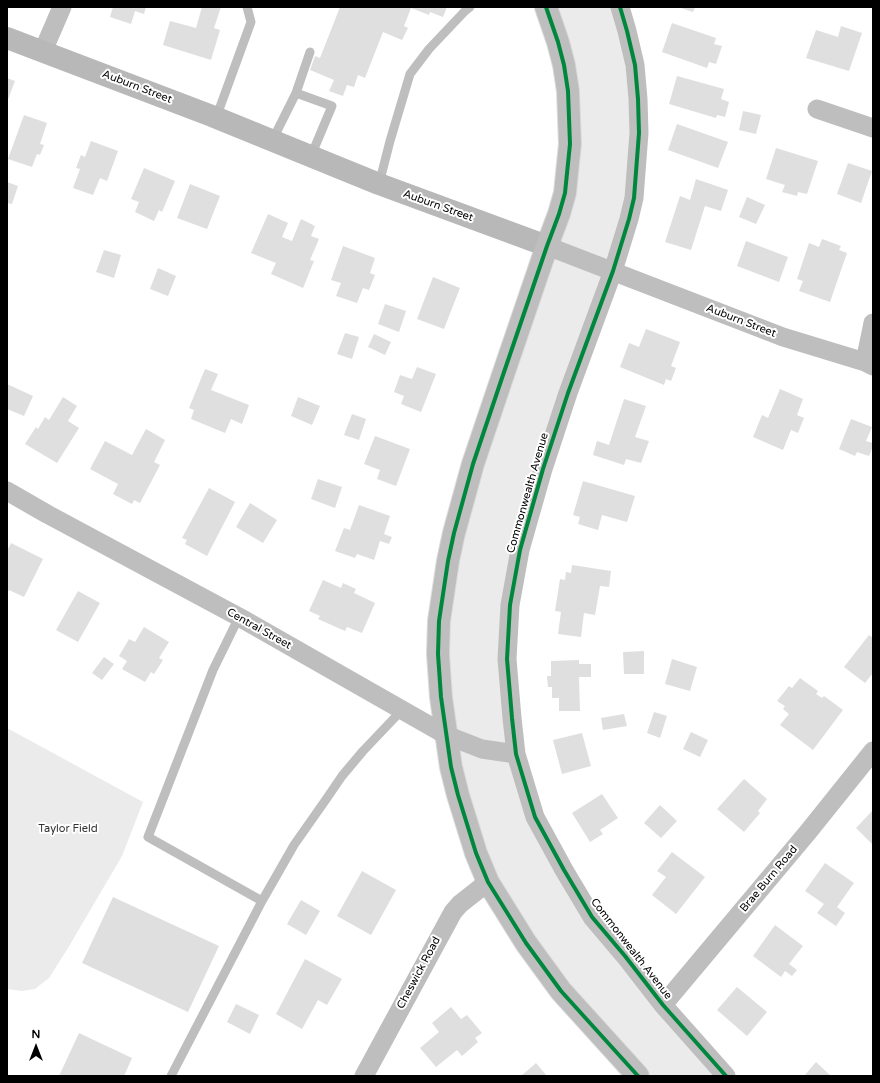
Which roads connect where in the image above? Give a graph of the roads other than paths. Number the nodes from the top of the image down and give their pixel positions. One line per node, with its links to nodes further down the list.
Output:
1 (62, 7): 7 (street)
2 (247, 7): 11 (lane)
3 (470, 7): 15 (lane)
4 (546, 7): 16 (main road)
5 (620, 7): 17 (street, Commonwealth Avenue)
6 (7, 38): 7 (main road, Auburn Street)
7 (43, 51): 11 (main road, Auburn Street)
8 (310, 52): 9 (lane)
9 (296, 93): 13 (lane); 14 (lane)
10 (818, 109): 12 (street)
11 (216, 118): 13 (main road, Auburn Street)
12 (873, 128)
13 (272, 141): 14 (main road, Auburn Street)
14 (311, 156): 15 (main road, Auburn Street)
15 (379, 184): 16 (main road, Auburn Street)
16 (547, 246): 17 (street, Auburn Street); 23 (main road)
17 (613, 271): 19 (street, Auburn Street); 25 (street, Commonwealth Avenue)
18 (873, 323): 19 (street)
19 (870, 364)
20 (7, 491): 21 (street, Central Street)
21 (239, 617): 22 (street, Central Street); 27 (lane)
22 (402, 710): 23 (street, Central Street); 27 (lane)
23 (446, 735): 25 (street, Central Street); 26 (main road)
24 (873, 751): 28 (street, Brae Burn Road)
25 (516, 754): 28 (street, Commonwealth Avenue)
26 (488, 882): 30 (street, Cheswick Road); 31 (main road)
27 (262, 901): 29 (lane)
28 (663, 1005): 32 (street, Commonwealth Avenue)
29 (171, 1076)
30 (364, 1076)
31 (638, 1076)
32 (726, 1076)

